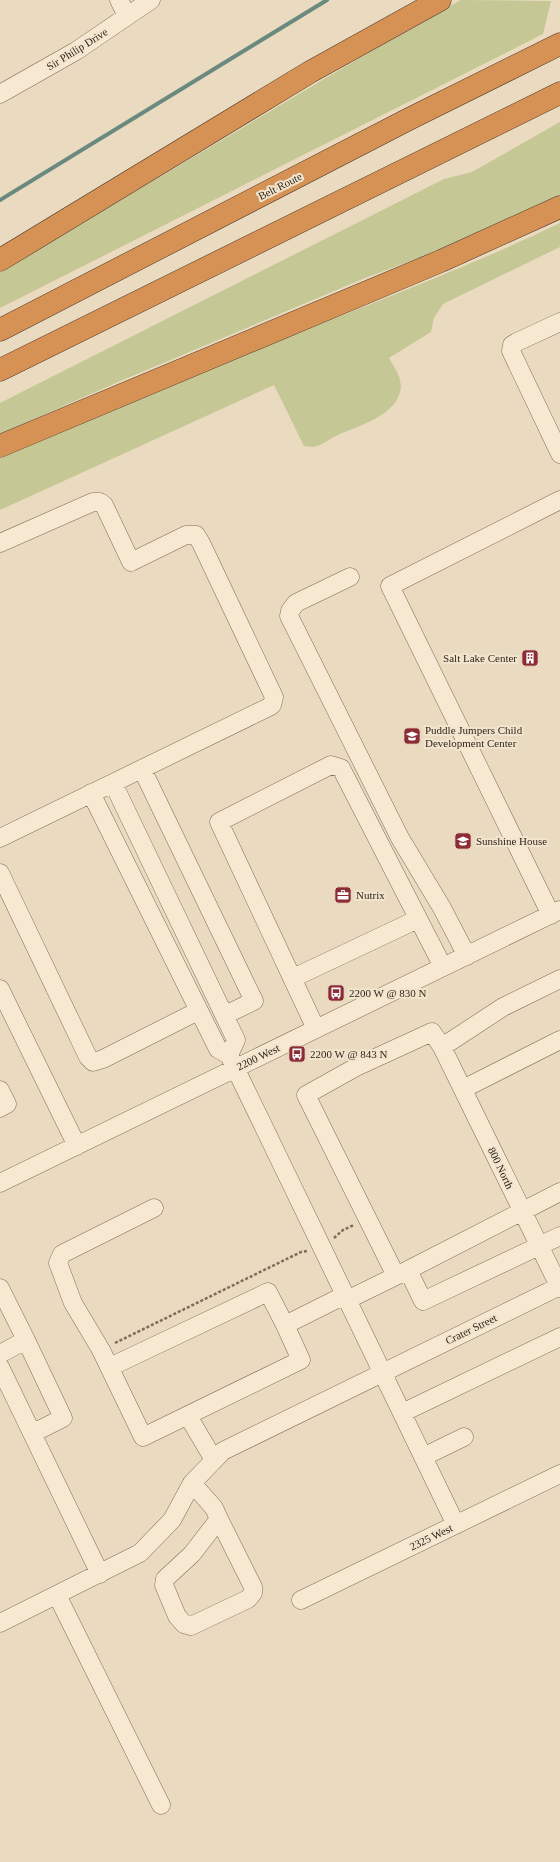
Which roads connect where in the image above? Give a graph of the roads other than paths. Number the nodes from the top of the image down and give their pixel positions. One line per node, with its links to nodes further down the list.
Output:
1 (119, 0): 4 (street)
2 (151, 0): 4 (street, Sir Philip Drive)
3 (440, 0): 9 (highway)
4 (127, 16): 7 (street, Sir Philip Drive)
5 (555, 46): 11 (highway, Belt Route)
6 (560, 93): 12 (highway)
7 (0, 94)
8 (560, 207): 13 (highway)
9 (0, 260)
10 (560, 322): 14 (street)
11 (0, 330)
12 (0, 370)
13 (0, 446)
14 (559, 448)
15 (560, 500): 23 (street)
16 (0, 543): 18 (street)
17 (350, 577): 25 (street)
18 (142, 769): 19 (street); 31 (street)
19 (114, 783): 20 (street); 31 (street)
20 (92, 793): 21 (street); 30 (street)
21 (0, 838)
22 (0, 873): 30 (street)
23 (555, 912): 25 (street, 2200 West)
24 (418, 919): 26 (street); 27 (street); 27 (street)
25 (466, 956): 26 (street, 2200 West)
26 (444, 967): 32 (street, 2200 West)
27 (293, 978): 32 (street)
28 (560, 979): 34 (street)
29 (0, 989): 39 (street)
30 (198, 1011): 35 (street)
31 (225, 1015): 35 (street)
32 (316, 1029): 35 (street, 2200 West)
33 (560, 1040): 36 (street)
34 (442, 1047): 36 (street, 800 North); 46 (street, 800 North)
35 (232, 1062): 39 (street, 2200 West); 49 (street)
36 (463, 1089): 43 (street, 800 North)
37 (0, 1090): 38 (street)
38 (0, 1108)
39 (77, 1146): 40 (street, 2200 West)
40 (0, 1183)
41 (560, 1192): 43 (street)
42 (154, 1208): 55 (street)
43 (522, 1210): 45 (street, 800 North); 46 (street)
44 (560, 1236): 45 (street)
45 (539, 1246): 46 (street); 47 (street, 800 North)
46 (402, 1273): 49 (street)
47 (560, 1287): 56 (street, Crater Street)
48 (0, 1288): 52 (street)
49 (346, 1297): 50 (street); 56 (street)
50 (284, 1325): 55 (street); 58 (street)
51 (560, 1337): 57 (street)
52 (26, 1340): 53 (street); 59 (street)
53 (0, 1354)
54 (0, 1367): 59 (street)
55 (110, 1367): 58 (street)
56 (382, 1372): 57 (street); 62 (street, Crater Street)
57 (402, 1413): 61 (street)
58 (188, 1416): 62 (street)
59 (32, 1433): 67 (street)
60 (464, 1437): 61 (street)
61 (423, 1457): 66 (street)
62 (214, 1460): 64 (street, Crater Street)
63 (560, 1474): 66 (street, 2325 West)
64 (192, 1483): 65 (street); 67 (street, Crater Street)
65 (219, 1519): 65 (street)
66 (456, 1525): 69 (street, 2325 West)
67 (100, 1574): 68 (street, Crater Street)
68 (57, 1595): 70 (street, Crater Street); 71 (street)
69 (301, 1600)
70 (0, 1623)
71 (160, 1805)

